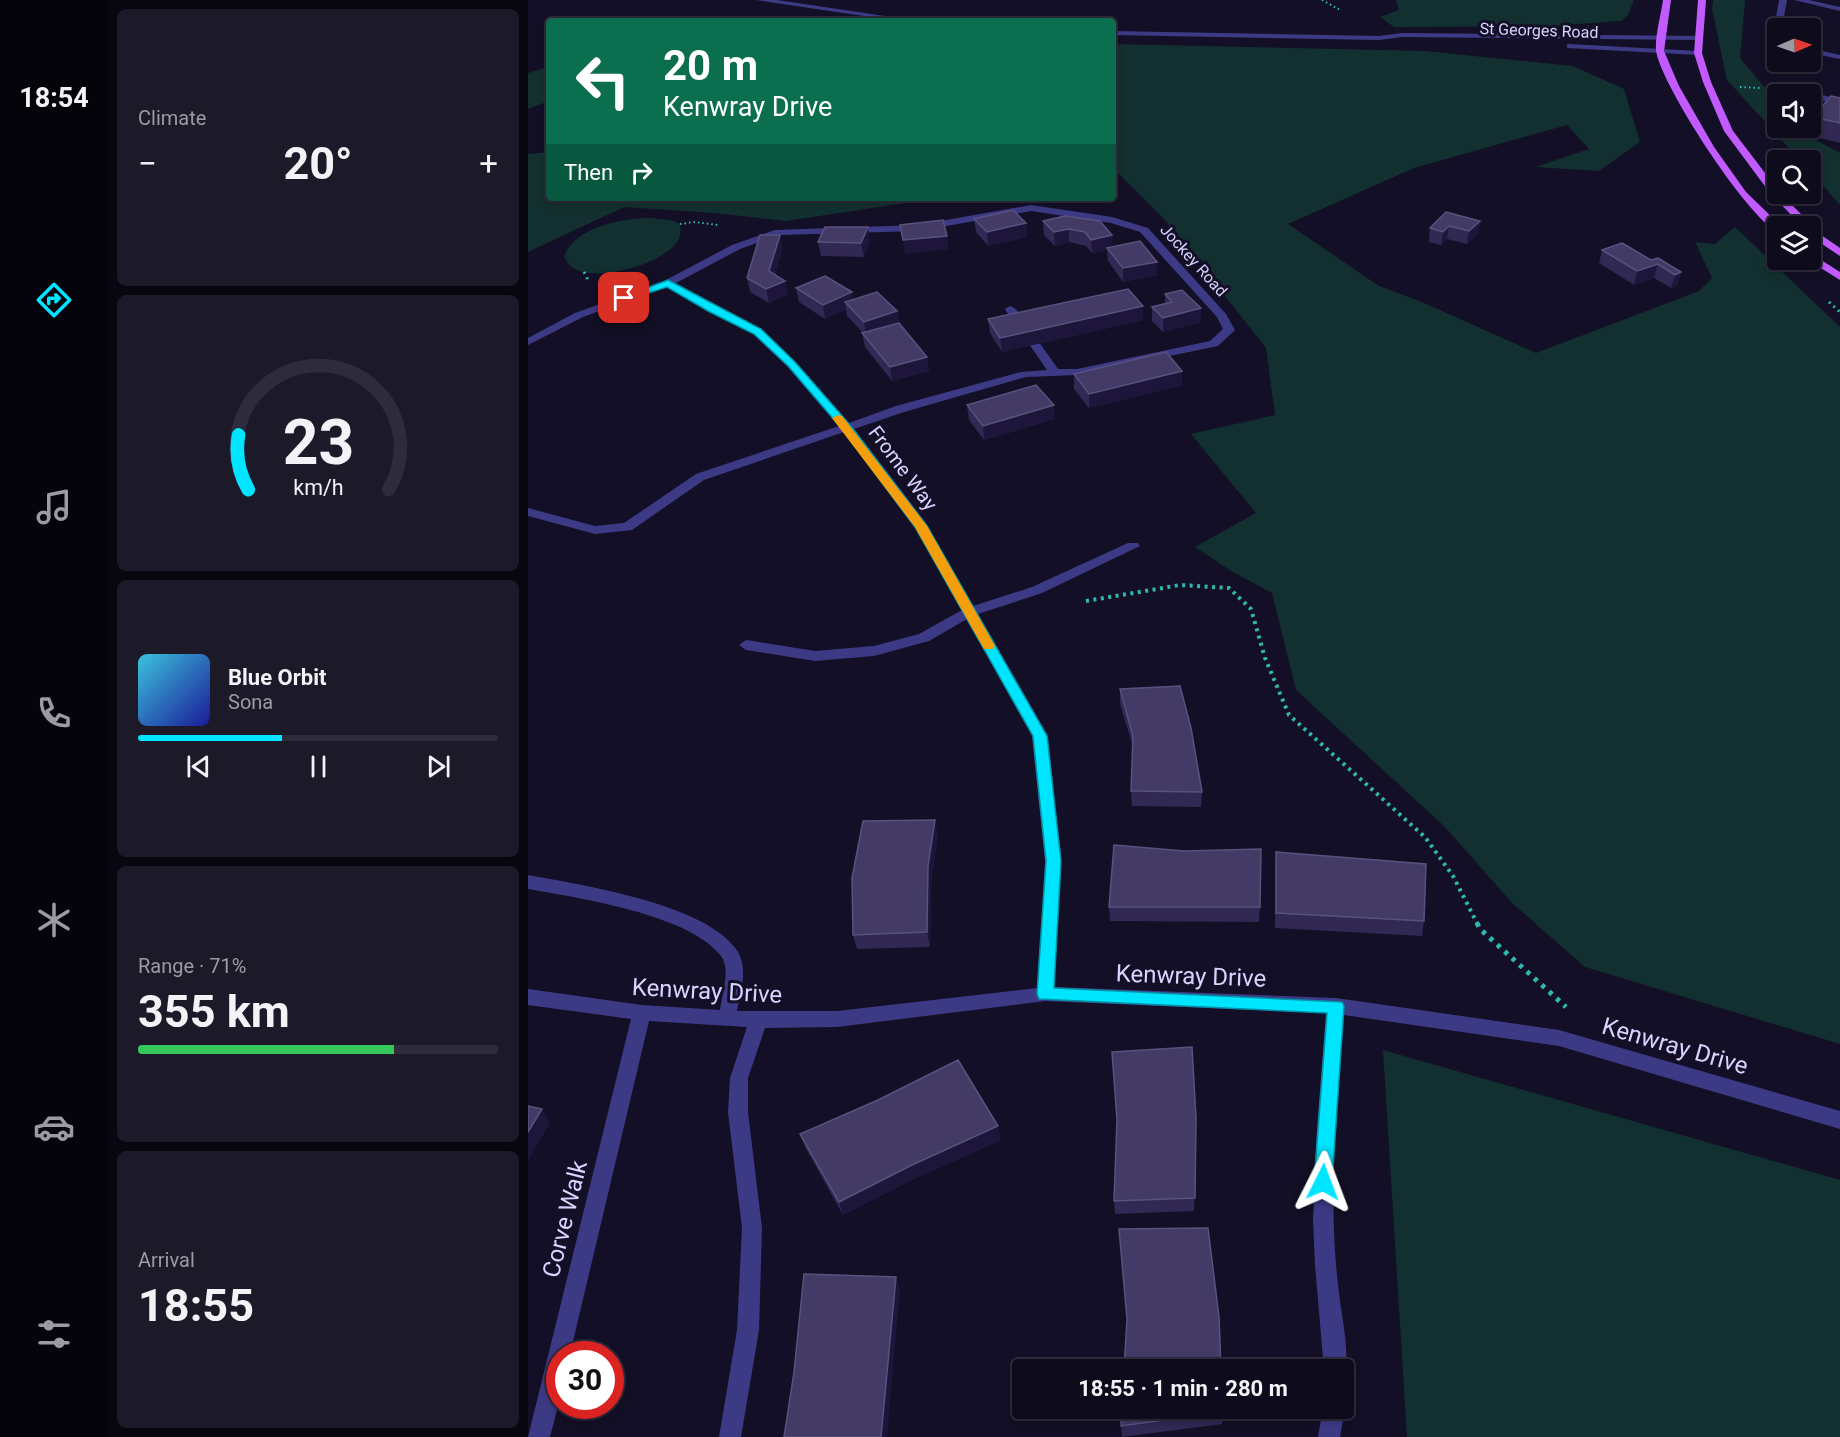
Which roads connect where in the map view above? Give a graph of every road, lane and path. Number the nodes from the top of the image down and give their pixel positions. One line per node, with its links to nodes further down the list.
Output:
1 (760, 0): 7 (street)
2 (837, 0): 9 (street)
3 (1667, 0): 13 (main road)
4 (1702, 0): 15 (main road)
5 (1783, 0): 11 (street)
6 (1798, 0): 8 (street)
7 (789, 2): 9 (street)
8 (1840, 9)
9 (861, 15): 10 (street)
10 (888, 18)
11 (1780, 18)
12 (1116, 33): 14 (street, St Georges Road)
13 (1661, 37): 14 (street, St Georges Road); 15 (street, St Georges Road); 16 (main road)
14 (1379, 38): 16 (street, St Georges Road)
15 (1698, 38): 17 (main road)
16 (1660, 51): 17 (street, St Georges Road); 25 (main road)
17 (1698, 53): 24 (main road)
18 (1821, 53): 19 (street)
19 (1840, 57)
20 (1738, 86): 21 (path)
21 (1767, 88)
22 (1821, 98): 23 (street)
23 (1840, 102)
24 (1797, 216)
25 (1767, 218)
26 (1821, 239): 27 (main road)
27 (1840, 253)
28 (1821, 264): 29 (main road)
29 (1840, 278)
30 (668, 283): 33 (street); 35 (street, Jockey Road); 36 (street, Frome Way)
31 (1010, 309): 32 (street)
32 (1023, 326)
33 (528, 342)
34 (1035, 344): 35 (street)
35 (1055, 373): 36 (street, Jockey Road)
36 (846, 427): 37 (street, Jockey Road); 40 (street, Frome Way)
37 (528, 512)
38 (1133, 546): 40 (street)
39 (1075, 604): 46 (path)
40 (969, 612): 41 (street); 43 (street, Frome Way)
41 (746, 645)
42 (528, 882): 48 (street)
43 (1045, 994): 45 (street, Kenwray Drive); 49 (street, Kenwray Drive)
44 (528, 997): 47 (street, Kenwray Drive)
45 (1336, 1006): 50 (street, Kenwray Drive); 51 (street)
46 (1573, 1012)
47 (642, 1013): 48 (street, Kenwray Drive); 53 (street, Corve Walk)
48 (727, 1019): 49 (street, Kenwray Drive)
49 (758, 1020): 54 (street)
50 (1840, 1120)
51 (1335, 1359)
52 (1332, 1419): 55 (street)
53 (539, 1437)
54 (730, 1437)
55 (1329, 1437)

